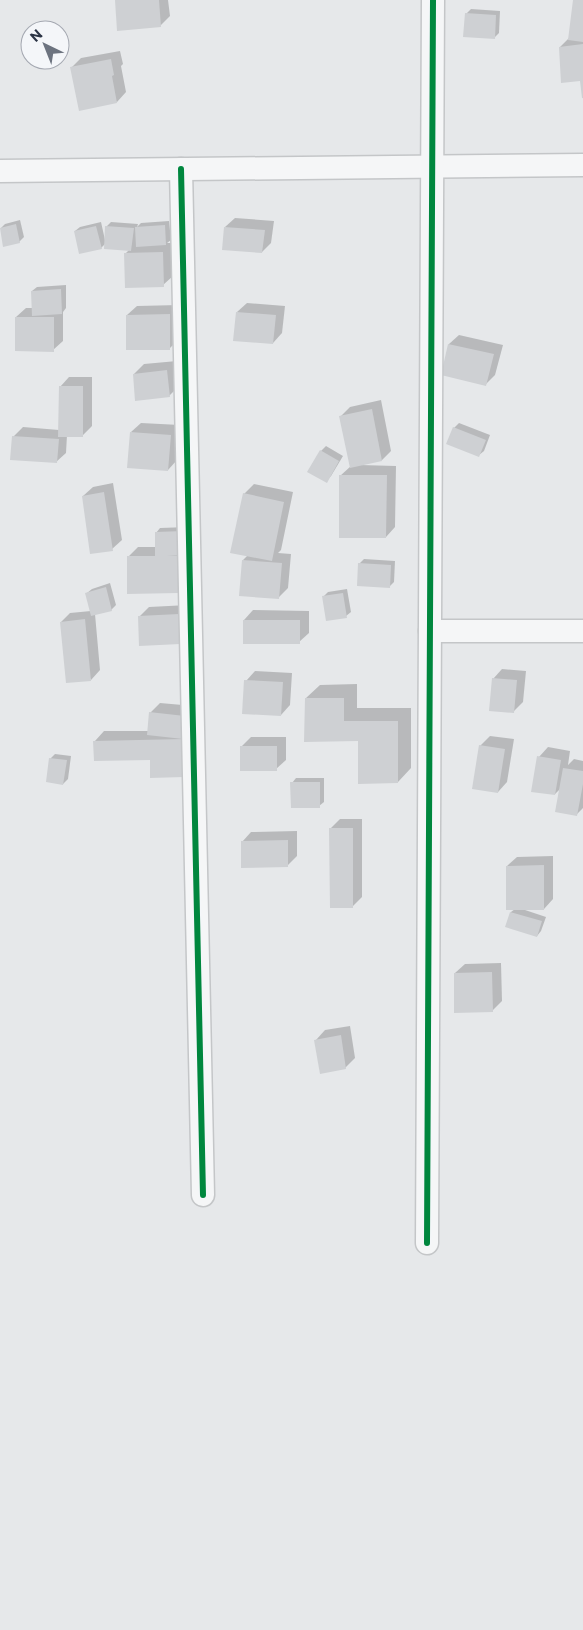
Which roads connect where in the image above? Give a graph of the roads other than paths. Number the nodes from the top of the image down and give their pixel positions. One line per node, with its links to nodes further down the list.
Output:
1 (433, 0): 3 (street)
2 (583, 165): 3 (street)
3 (432, 166): 4 (street); 7 (street)
4 (181, 169): 5 (street); 8 (street)
5 (0, 171)
6 (583, 631): 7 (street)
7 (430, 632): 9 (street)
8 (203, 1195)
9 (427, 1243)

